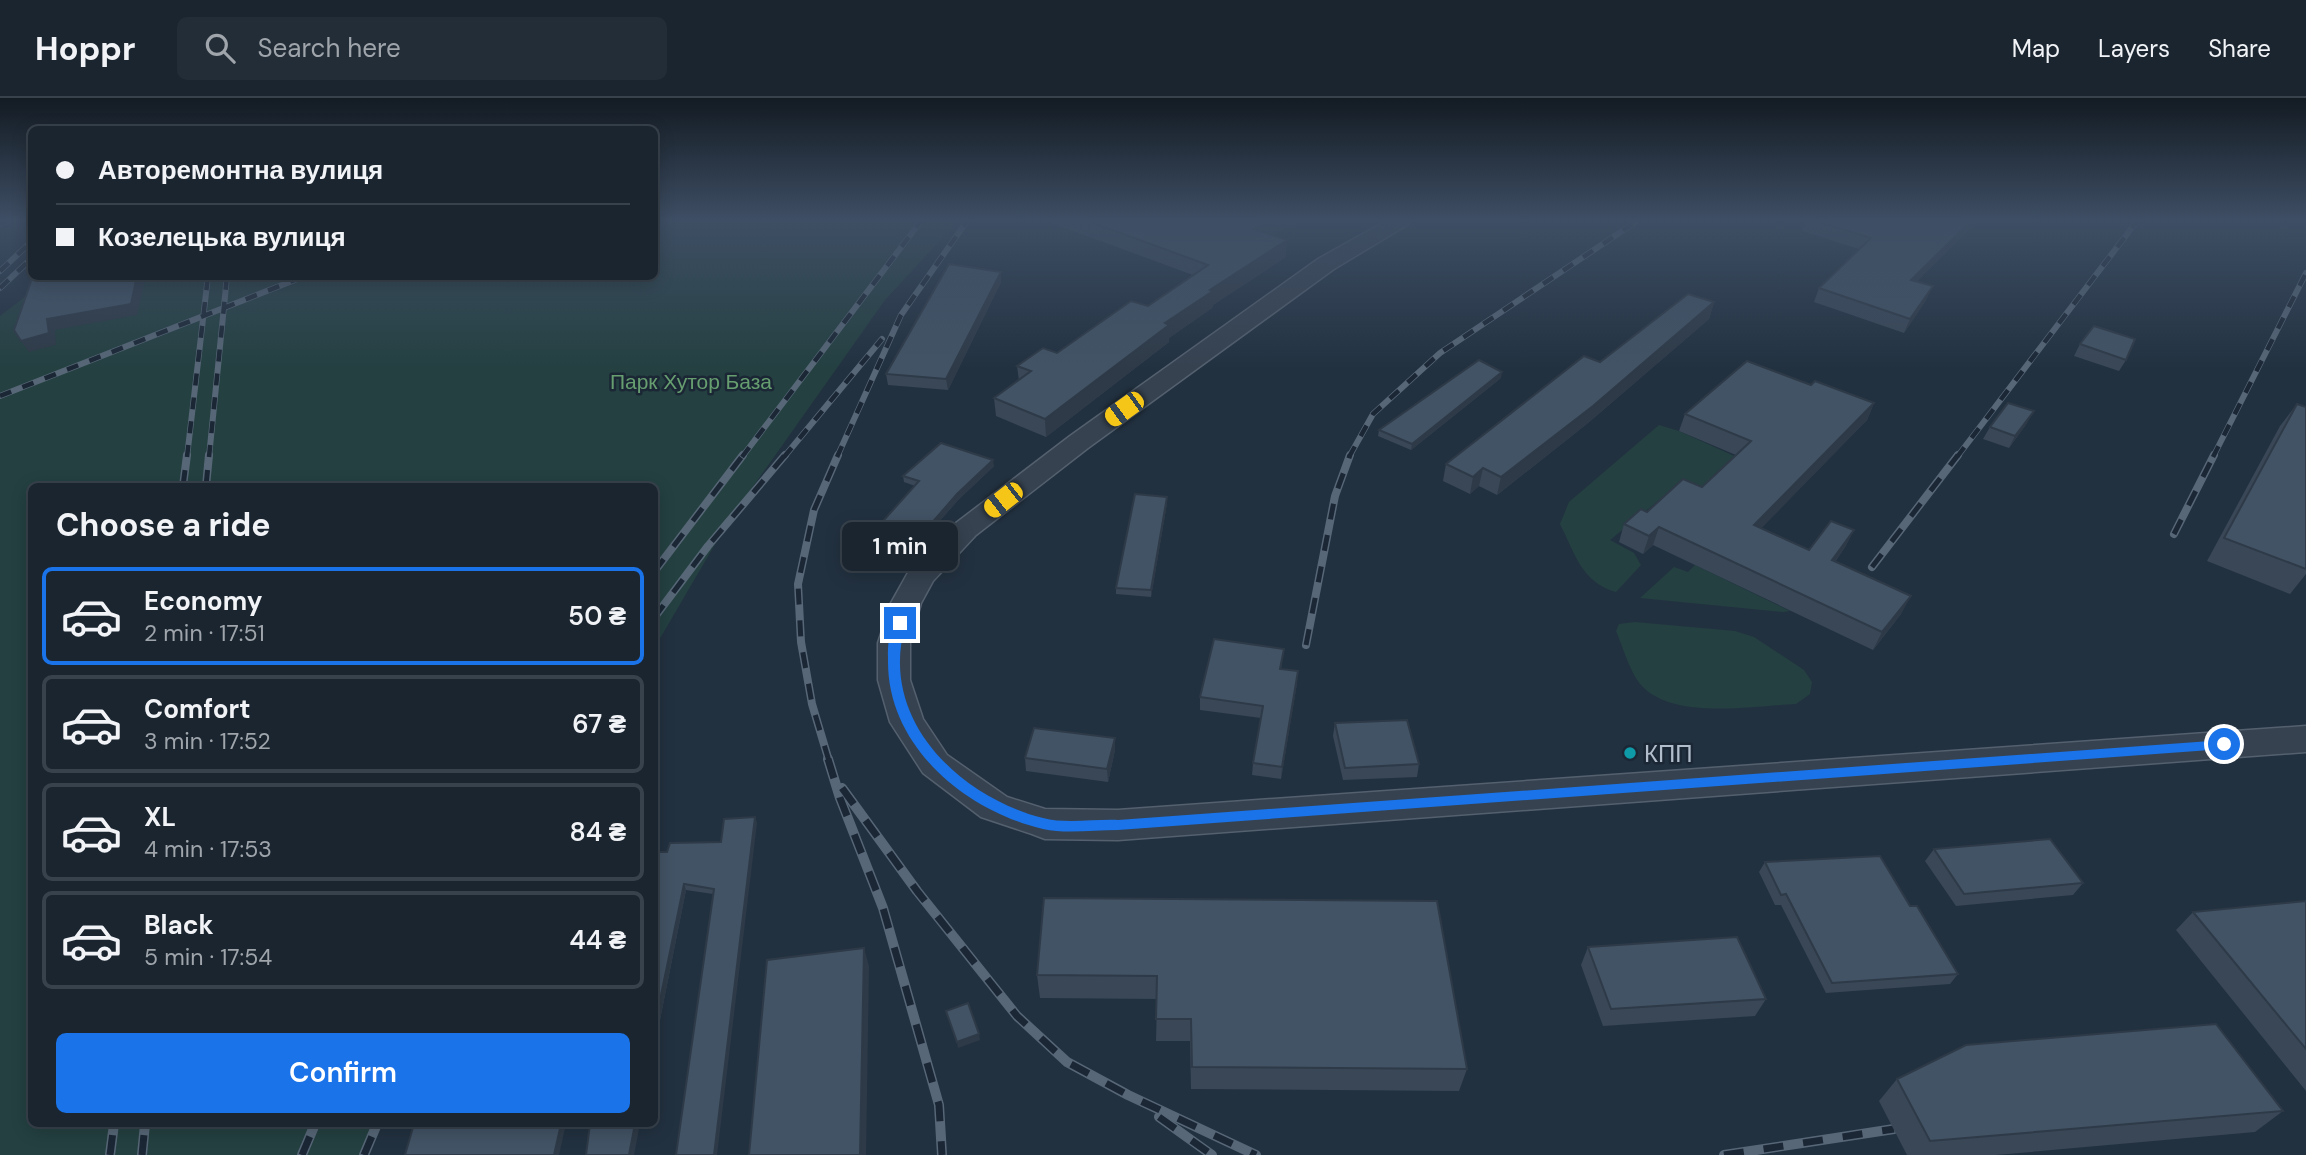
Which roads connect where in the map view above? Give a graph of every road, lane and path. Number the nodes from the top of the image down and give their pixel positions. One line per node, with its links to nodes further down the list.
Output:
1 (1317, 270): 2 (street)
2 (2306, 738)

